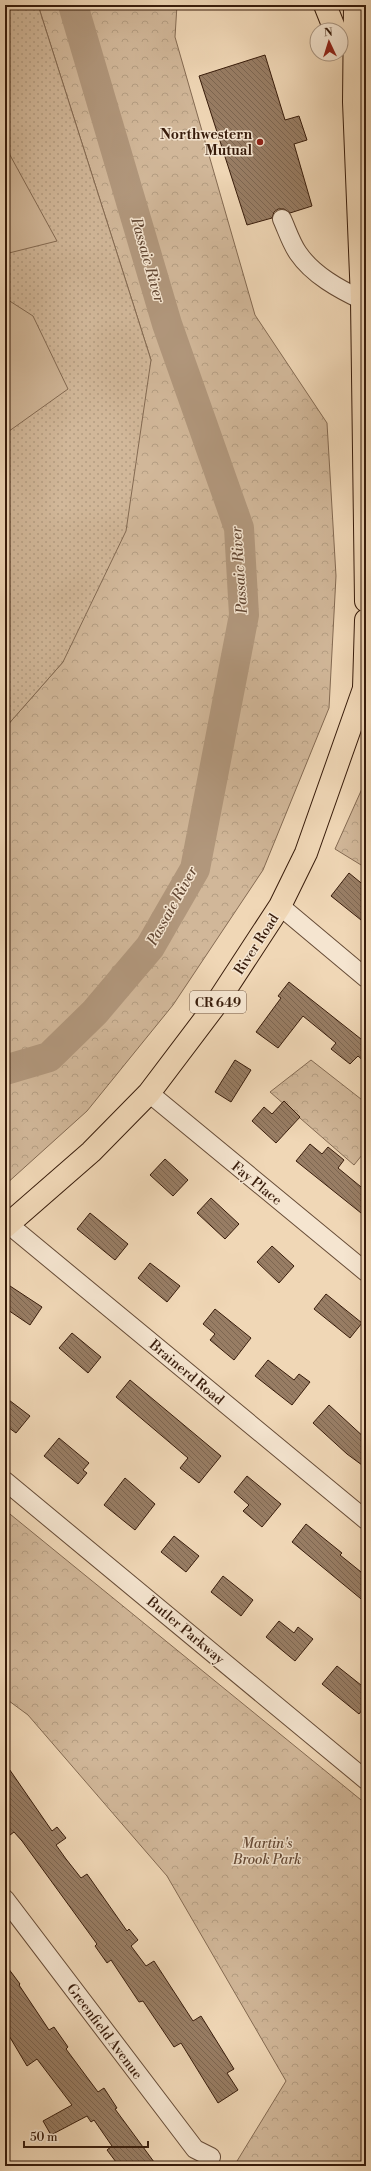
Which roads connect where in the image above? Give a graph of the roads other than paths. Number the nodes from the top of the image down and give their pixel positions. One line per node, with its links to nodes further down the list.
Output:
1 (325, 5): 3 (main road)
2 (355, 5): 5 (main road)
3 (332, 22)
4 (342, 62): 5 (main road)
5 (354, 102): 7 (main road)
6 (282, 219): 7 (street)
7 (365, 302): 8 (main road)
8 (366, 601)
9 (366, 620): 10 (main road, River Road)
10 (365, 687): 11 (main road, River Road / CR 649)
11 (361, 716): 12 (main road, River Road / CR 649)
12 (280, 906): 13 (street); 14 (main road, River Road / CR 649)
13 (366, 978)
14 (149, 1093): 15 (main road, River Road / CR 649); 16 (street, Fay Place)
15 (7, 1226): 18 (street, Brainerd Road)
16 (366, 1272)
17 (5, 1481): 19 (street, Butler Parkway)
18 (366, 1520)
19 (366, 1780)
20 (5, 1899): 21 (street, Greenfield Avenue)
21 (211, 2157)

